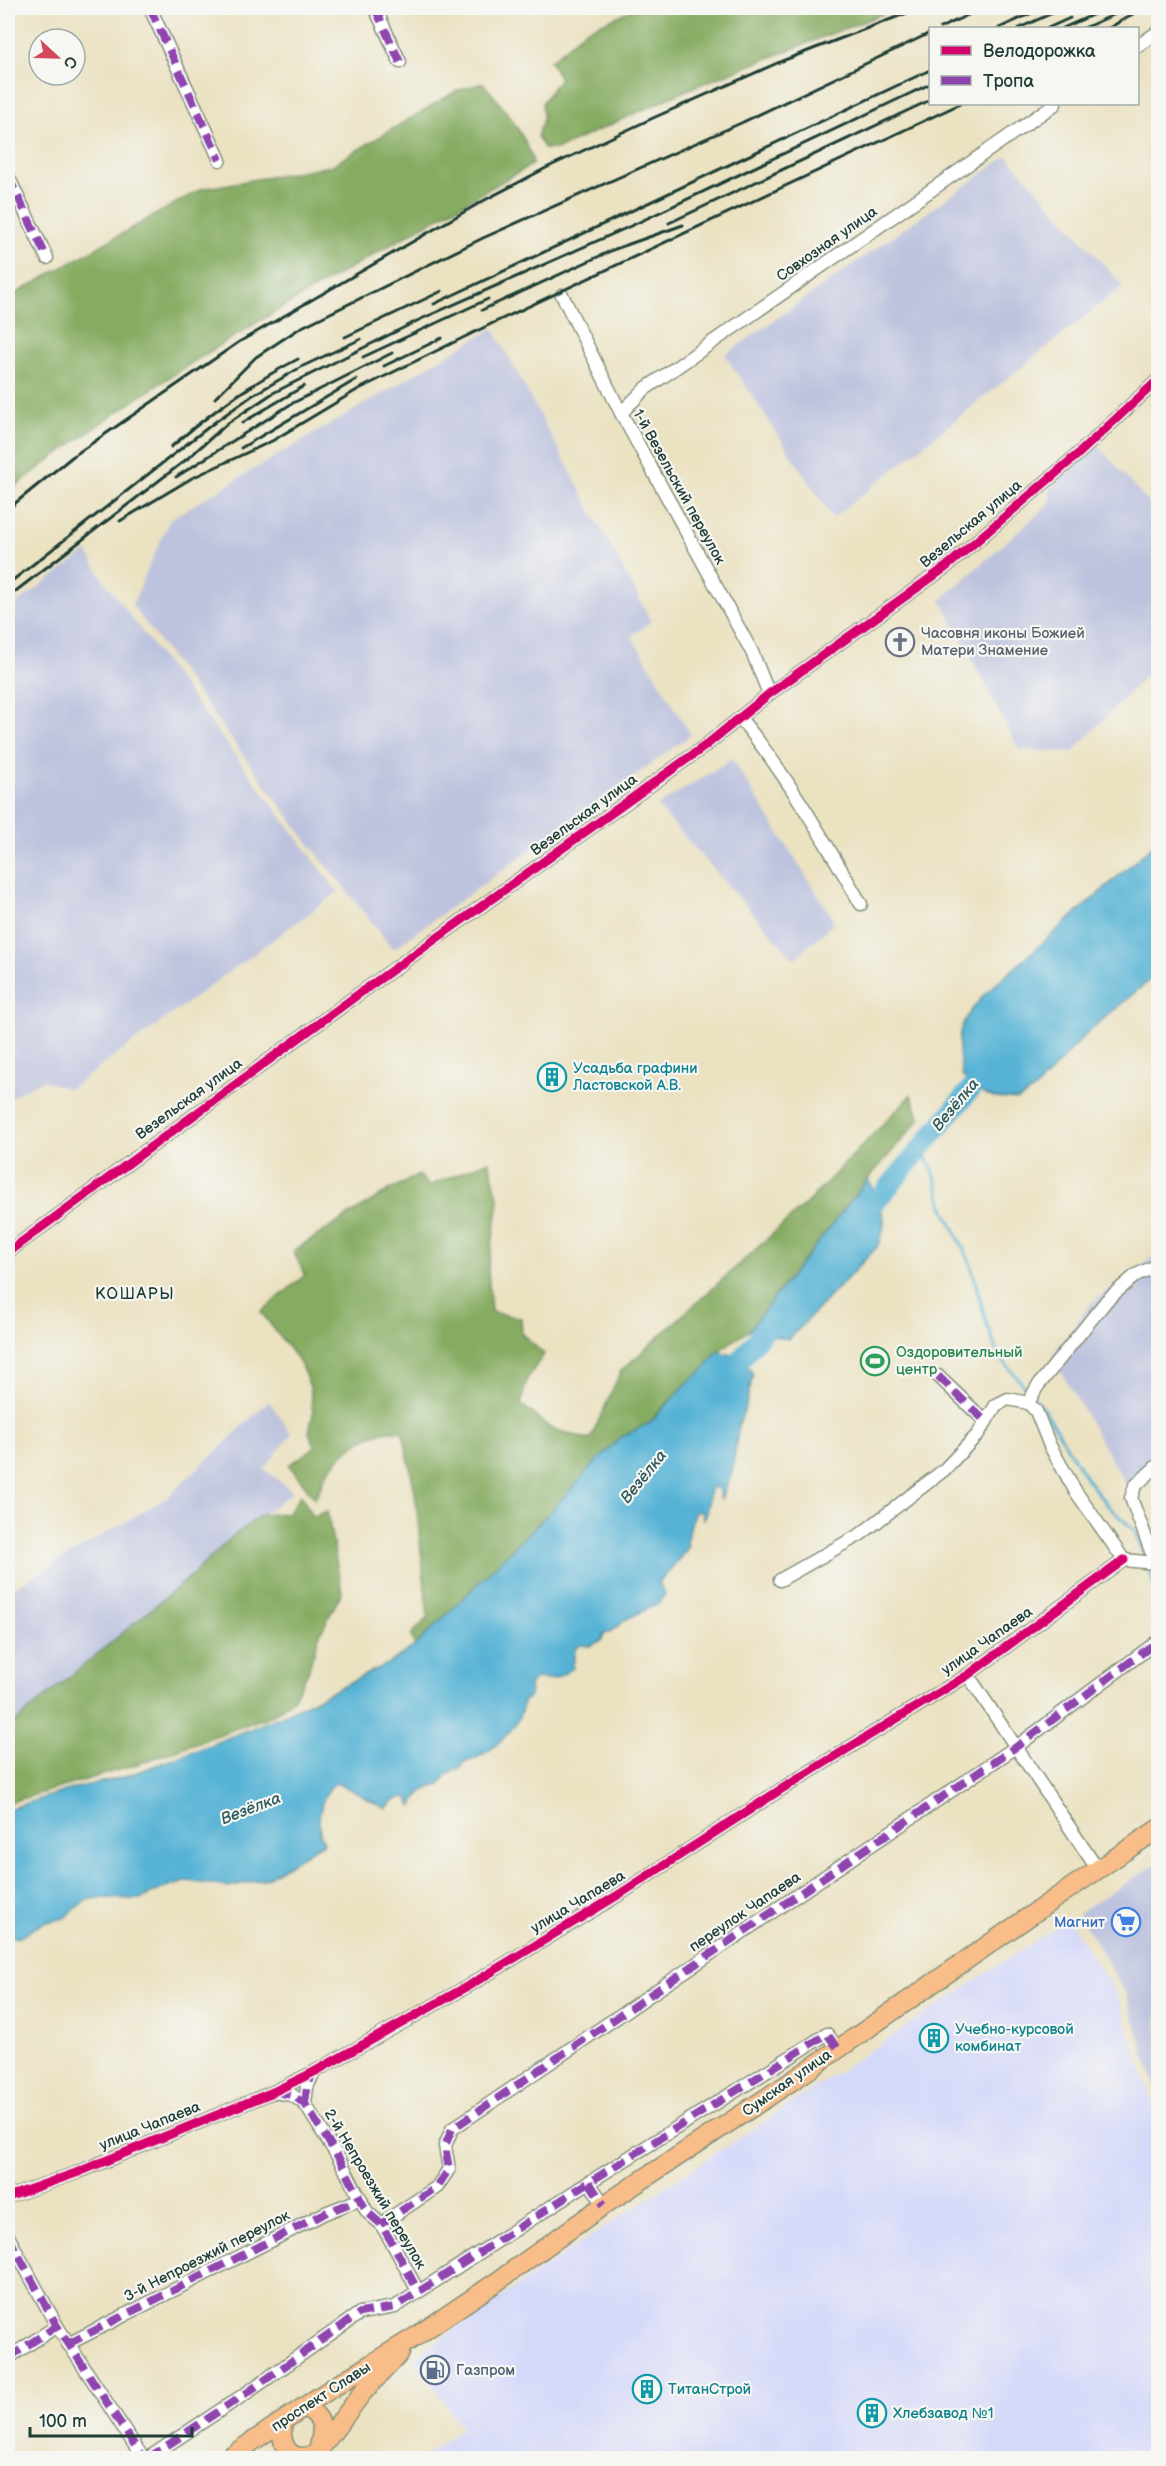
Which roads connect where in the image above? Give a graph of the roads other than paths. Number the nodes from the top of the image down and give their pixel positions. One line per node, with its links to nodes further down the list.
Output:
1 (150, 8): 7 (street)
2 (375, 8): 5 (street)
3 (1158, 32): 4 (street)
4 (1139, 45)
5 (400, 62)
6 (1054, 105): 12 (street, Совхозная улица)
7 (220, 160)
8 (8, 176): 9 (street)
9 (47, 258)
10 (562, 295): 12 (street, 1-й Везельский переулок)
11 (1158, 380): 13 (street, Везельская улица)
12 (621, 413): 13 (street, 1-й Везельский переулок)
13 (769, 694): 14 (street, Везельская улица)
14 (740, 718): 15 (street); 16 (street, Везельская улица)
15 (861, 904)
16 (8, 1252)
17 (1158, 1265): 19 (street)
18 (938, 1376): 20 (street)
19 (1028, 1402): 20 (street); 22 (street)
20 (986, 1422): 24 (street)
21 (1158, 1465): 23 (street)
22 (1124, 1560): 23 (street); 26 (street, улица Чапаева)
23 (1157, 1566)
24 (780, 1580)
25 (1158, 1641): 27 (street, переулок Чапаева)
26 (968, 1675): 27 (street); 31 (street, улица Чапаева)
27 (1016, 1746): 29 (street); 38 (street, переулок Чапаева)
28 (1158, 1829): 29 (main road, Сумская улица)
29 (1098, 1870): 30 (main road, Сумская улица)
30 (837, 2048): 34 (street); 37 (main road, Сумская улица)
31 (314, 2072): 32 (street, улица Чапаева); 33 (street, 2-й Непроезжий переулок)
32 (273, 2092): 33 (street, 2-й Непроезжий переулок); 35 (street, улица Чапаева)
33 (305, 2104): 36 (street, 2-й Непроезжий переулок)
34 (590, 2182): 37 (street); 40 (street)
35 (8, 2197)
36 (361, 2199): 38 (street, 2-й Непроезжий переулок); 43 (street, 3-й Непроезжий переулок)
37 (604, 2205): 42 (main road, Сумская улица)
38 (381, 2224): 40 (street, 2-й Непроезжий переулок)
39 (8, 2236): 41 (street)
40 (418, 2290): 49 (street)
41 (57, 2326): 43 (street); 44 (street)
42 (415, 2337): 45 (main road, проспект Славы); 47 (main road)
43 (68, 2344): 48 (street)
44 (8, 2358)
45 (304, 2406): 46 (main road, проспект Славы); 47 (main road)
46 (283, 2421): 47 (main road); 50 (main road, проспект Славы)
47 (315, 2455)
48 (143, 2458)
49 (148, 2458)
50 (228, 2458)

